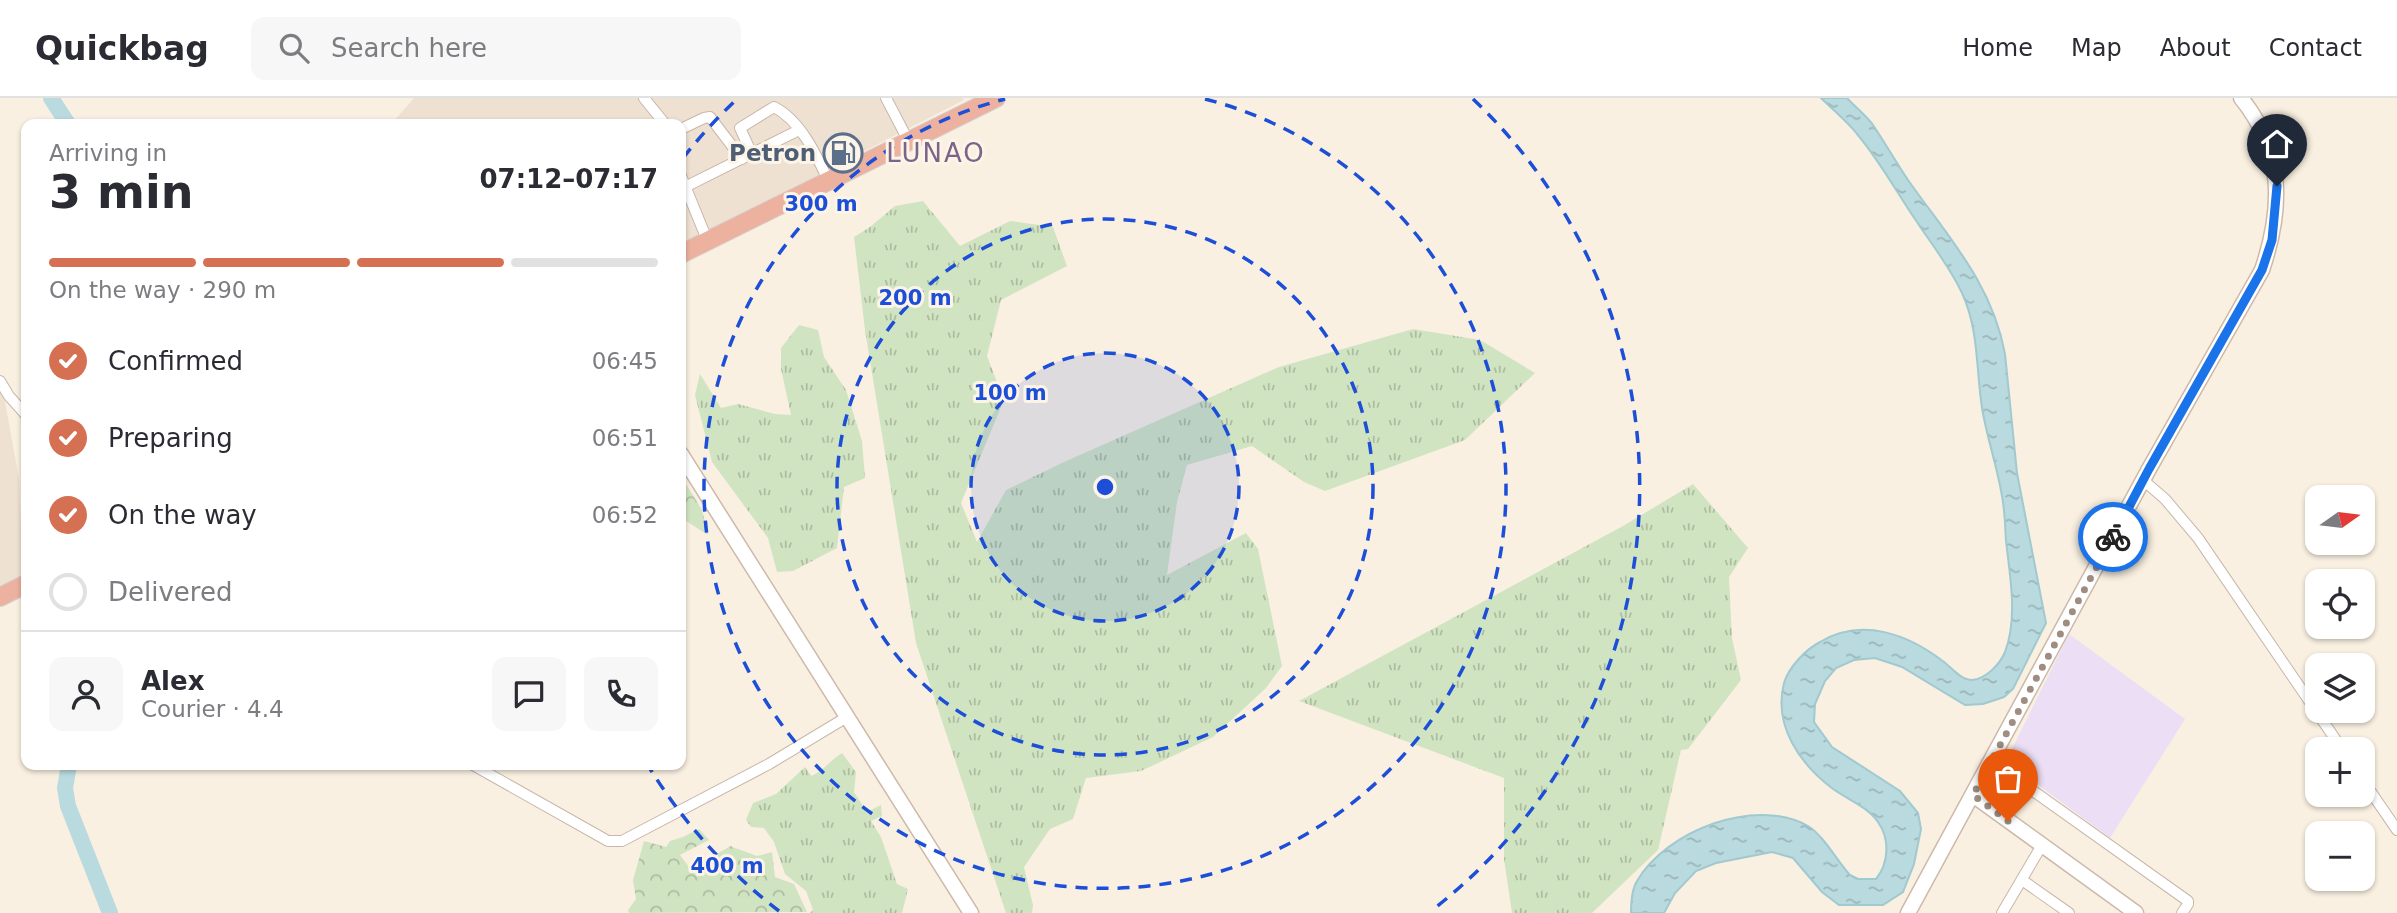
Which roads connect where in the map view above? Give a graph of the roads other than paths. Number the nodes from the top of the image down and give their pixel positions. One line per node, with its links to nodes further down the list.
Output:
1 (644, 98): 6 (street)
2 (886, 98): 9 (street)
3 (2241, 98): 19 (street)
4 (986, 100): 9 (highway)
5 (771, 102): 8 (street); 10 (street)
6 (661, 119)
7 (686, 127): 10 (street)
8 (799, 131): 10 (street); 11 (street)
9 (909, 142): 11 (highway)
10 (747, 157): 12 (street)
11 (828, 180): 14 (highway)
12 (686, 187)
13 (686, 189): 14 (street)
14 (708, 242): 15 (highway)
15 (686, 252)
16 (0, 381): 17 (street)
17 (21, 409)
18 (686, 462): 22 (street)
19 (2143, 480): 23 (street); 24 (street)
20 (21, 586): 21 (highway)
21 (0, 597)
22 (847, 717): 25 (street); 31 (street)
23 (2334, 737)
24 (1991, 761): 26 (street); 36 (street)
25 (481, 770)
26 (1973, 795): 29 (street); 32 (street)
27 (2375, 798): 28 (street)
28 (2397, 830)
29 (2042, 845): 30 (street); 35 (street)
30 (2022, 880): 33 (street); 34 (street)
31 (971, 913)
32 (1908, 913)
33 (2003, 913)
34 (2068, 913)
35 (2136, 913)
36 (2182, 913)

